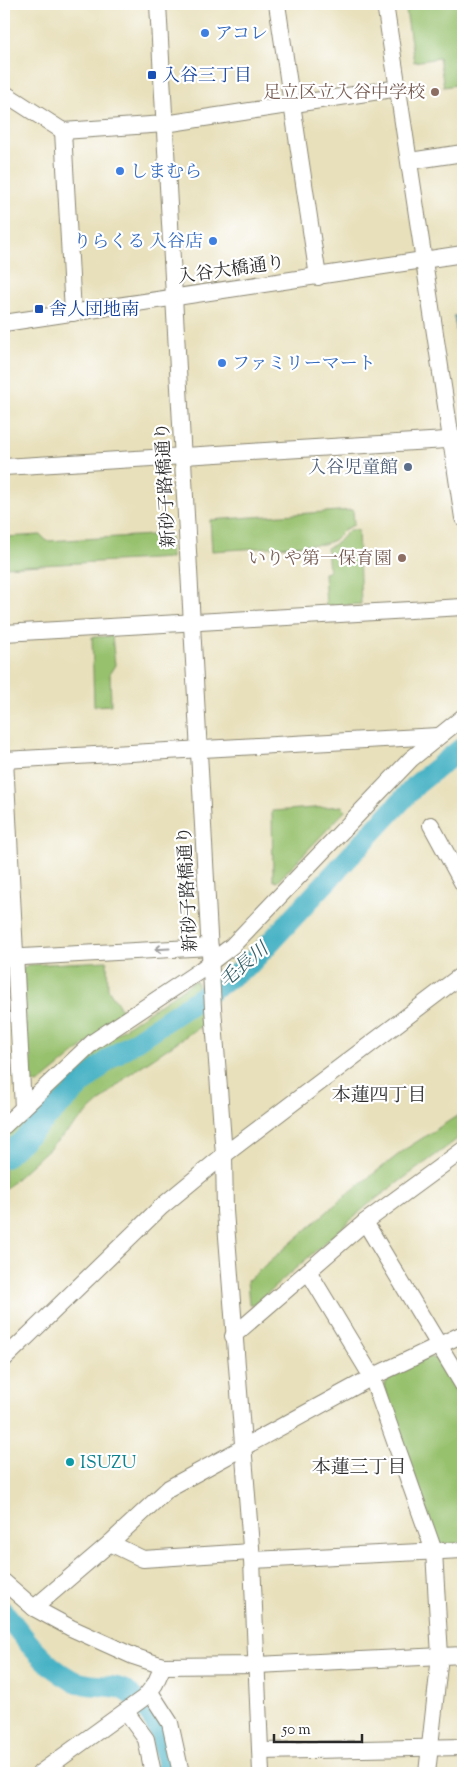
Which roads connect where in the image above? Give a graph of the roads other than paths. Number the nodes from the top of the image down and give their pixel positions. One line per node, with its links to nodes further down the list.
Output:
1 (158, 4): 7 (street, 新砂子路橋通り)
2 (277, 4): 6 (street)
3 (385, 4): 4 (street)
4 (399, 88): 6 (street); 10 (street)
5 (4, 93): 8 (street)
6 (292, 104): 7 (street); 13 (street)
7 (165, 124): 8 (street); 14 (street, 新砂子路橋通り)
8 (63, 131): 15 (street)
9 (463, 153): 10 (street)
10 (410, 161): 12 (street)
11 (463, 254): 12 (street, 入谷大橋通り)
12 (424, 259): 13 (street, 入谷大橋通り); 17 (street)
13 (318, 276): 14 (street, 入谷大橋通り)
14 (174, 297): 15 (street, 入谷大橋通り); 18 (street, 新砂子路橋通り)
15 (73, 313): 16 (street, 入谷大橋通り)
16 (4, 323)
17 (457, 440): 18 (street); 20 (street)
18 (183, 456): 19 (street); 22 (street, 新砂子路橋通り)
19 (4, 468)
20 (463, 518)
21 (463, 607): 22 (street)
22 (192, 622): 23 (street); 26 (street, 新砂子路橋通り)
23 (4, 633)
24 (463, 717): 25 (street)
25 (438, 736): 26 (street); 32 (street)
26 (199, 749): 27 (street); 30 (street, 新砂子路橋通り)
27 (4, 760): 31 (street)
28 (431, 825): 29 (street)
29 (463, 884)
30 (210, 947): 31 (street, one-way to 31); 32 (street, 新砂子路橋通り)
31 (10, 957): 34 (street)
32 (211, 970): 34 (street); 37 (street, 新砂子路橋通り)
33 (463, 974): 37 (street)
34 (23, 1108): 35 (street)
35 (4, 1126)
36 (462, 1153): 38 (street)
37 (224, 1155): 41 (street, 新砂子路橋通り); 43 (street)
38 (364, 1222): 39 (street); 42 (street)
39 (308, 1271): 41 (street); 44 (street)
40 (463, 1334): 42 (street)
41 (233, 1336): 46 (street, 新砂子路橋通り)
42 (439, 1346): 44 (street); 45 (street)
43 (4, 1359)
44 (372, 1377): 46 (street); 49 (street)
45 (463, 1386)
46 (242, 1447): 47 (street); 50 (street, 新砂子路橋通り)
47 (110, 1543): 50 (street); 52 (street)
48 (463, 1550): 49 (street)
49 (434, 1552): 50 (street); 54 (street)
50 (251, 1556): 55 (street, 新砂子路橋通り)
51 (4, 1582): 52 (street)
52 (34, 1608): 56 (street)
53 (463, 1655): 54 (street)
54 (440, 1656): 55 (street); 59 (street)
55 (257, 1664): 56 (street); 61 (street, 新砂子路橋通り)
56 (163, 1666): 57 (street)
57 (147, 1695): 58 (street); 64 (street)
58 (128, 1710): 62 (street); 63 (street)
59 (430, 1748): 60 (street); 61 (street); 66 (street)
60 (463, 1748)
61 (261, 1752): 65 (street, 新砂子路橋通り)
62 (40, 1773)
63 (153, 1773)
64 (181, 1773)
65 (262, 1773)
66 (428, 1773)

